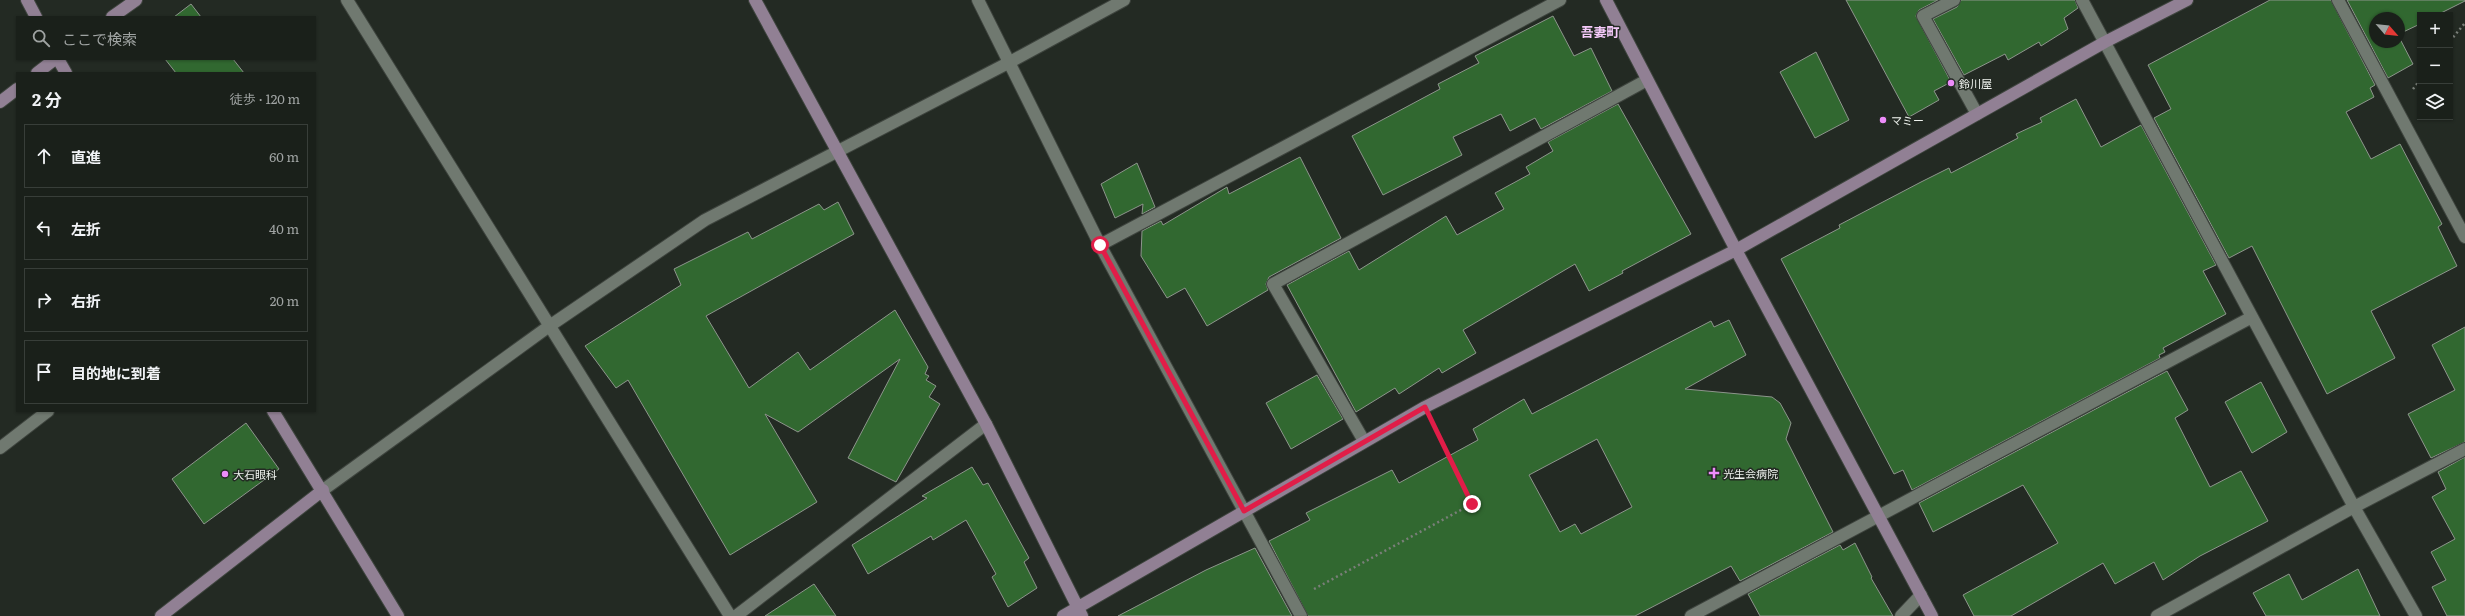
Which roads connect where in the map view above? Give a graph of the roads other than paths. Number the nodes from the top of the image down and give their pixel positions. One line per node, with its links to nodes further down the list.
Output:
1 (27, 0): 13 (street)
2 (136, 0): 14 (street)
3 (347, 0): 30 (street)
4 (755, 0): 25 (street)
5 (978, 0): 18 (street)
6 (1124, 0): 18 (street)
7 (1560, 0): 27 (street)
8 (1606, 0): 21 (street)
9 (1954, 0): 24 (street)
10 (2082, 0): 15 (street)
11 (2186, 0): 15 (street)
12 (2338, 0): 26 (street)
13 (35, 16)
14 (113, 16)
15 (2105, 42): 24 (street); 29 (street)
16 (54, 60): 19 (street)
17 (59, 60): 20 (street)
18 (1010, 62): 25 (street); 27 (street)
19 (38, 72)
20 (65, 72)
21 (1647, 80): 28 (street); 34 (street)
22 (16, 90): 23 (street)
23 (0, 102)
24 (1977, 114): 28 (street)
25 (836, 151): 30 (street); 33 (street)
26 (2465, 237)
27 (1100, 245): 39 (street)
28 (1736, 250): 34 (street); 40 (street)
29 (2252, 317): 38 (street); 40 (street)
30 (548, 327): 37 (street); 45 (street)
31 (47, 412): 35 (street)
32 (274, 412): 37 (street)
33 (986, 424): 42 (street); 46 (street)
34 (1364, 441): 39 (street)
35 (0, 448)
36 (2465, 449): 38 (street)
37 (323, 490): 43 (street); 44 (street)
38 (2354, 506): 52 (street); 53 (street)
39 (1244, 511): 42 (street); 48 (street)
40 (1878, 515): 41 (street); 49 (street)
41 (1921, 595): 50 (street); 51 (street)
42 (1079, 612): 47 (street)
43 (161, 616)
44 (398, 616)
45 (730, 616)
46 (736, 616)
47 (1063, 616)
48 (1301, 616)
49 (1691, 616)
50 (1901, 616)
51 (1932, 616)
52 (2157, 616)
53 (2416, 616)

